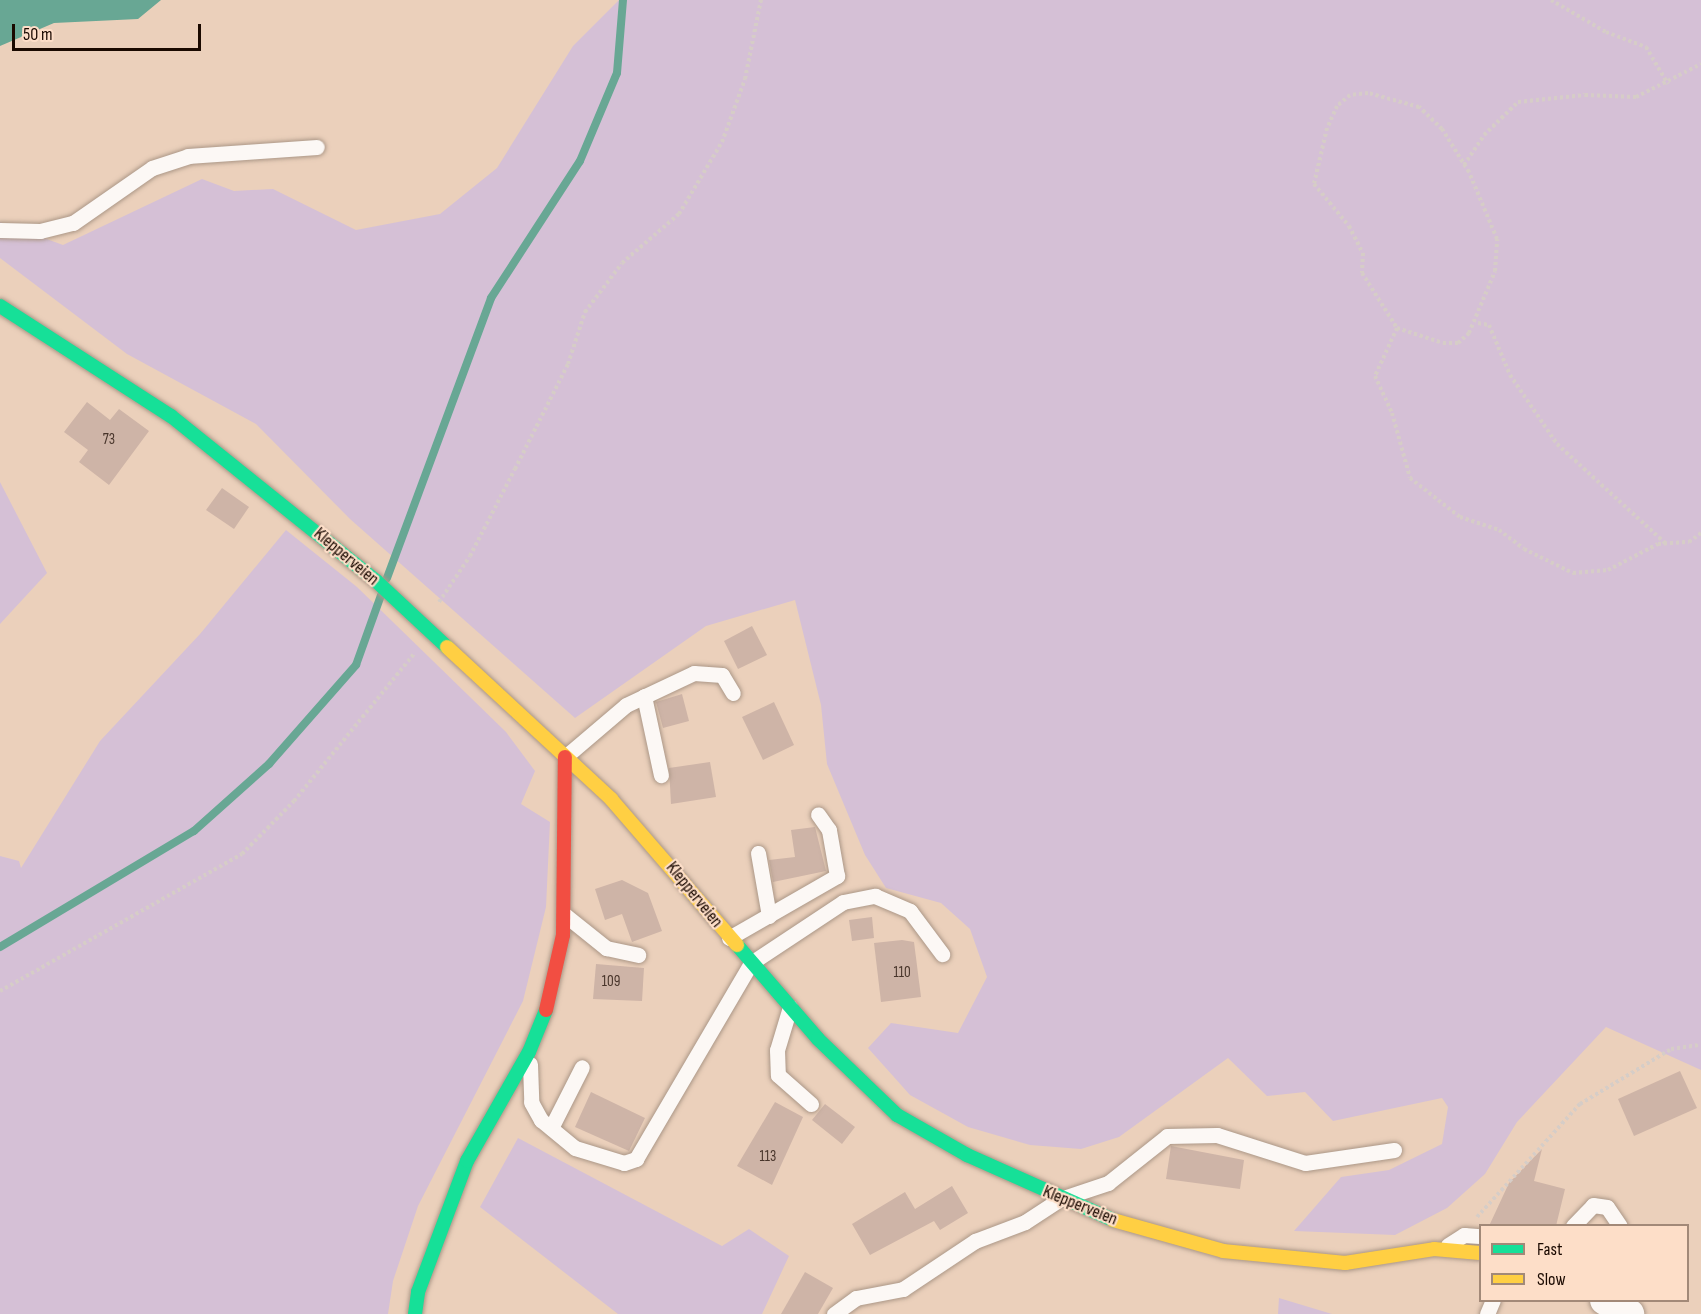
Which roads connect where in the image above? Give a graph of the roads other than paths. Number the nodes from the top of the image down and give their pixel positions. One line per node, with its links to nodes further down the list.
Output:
1 (317, 147): 2 (lane)
2 (0, 230)
3 (0, 306): 6 (street, Klepperveien)
4 (733, 693): 5 (lane)
5 (644, 696): 6 (lane); 7 (lane)
6 (565, 757): 10 (street); 12 (street, Klepperveien)
7 (662, 776)
8 (818, 814): 11 (lane)
9 (758, 853): 11 (lane)
10 (563, 913): 14 (lane); 17 (street)
11 (769, 916): 12 (lane)
12 (729, 938): 15 (street, Klepperveien)
13 (942, 954): 15 (lane)
14 (638, 955)
15 (751, 963): 16 (street, Klepperveien); 20 (lane)
16 (790, 1007): 19 (lane); 22 (street, Klepperveien)
17 (529, 1052): 20 (lane); 29 (street)
18 (582, 1067): 20 (lane)
19 (811, 1104)
20 (550, 1128)
21 (1394, 1150): 22 (lane)
22 (1060, 1199): 26 (street, Klepperveien); 30 (lane)
23 (1575, 1224): 24 (lane)
24 (1619, 1224)
25 (1479, 1236): 26 (lane)
26 (1440, 1250): 27 (street, Klepperveien)
27 (1479, 1253)
28 (1608, 1302): 31 (street)
29 (414, 1314)
30 (834, 1314)
31 (1629, 1314)

